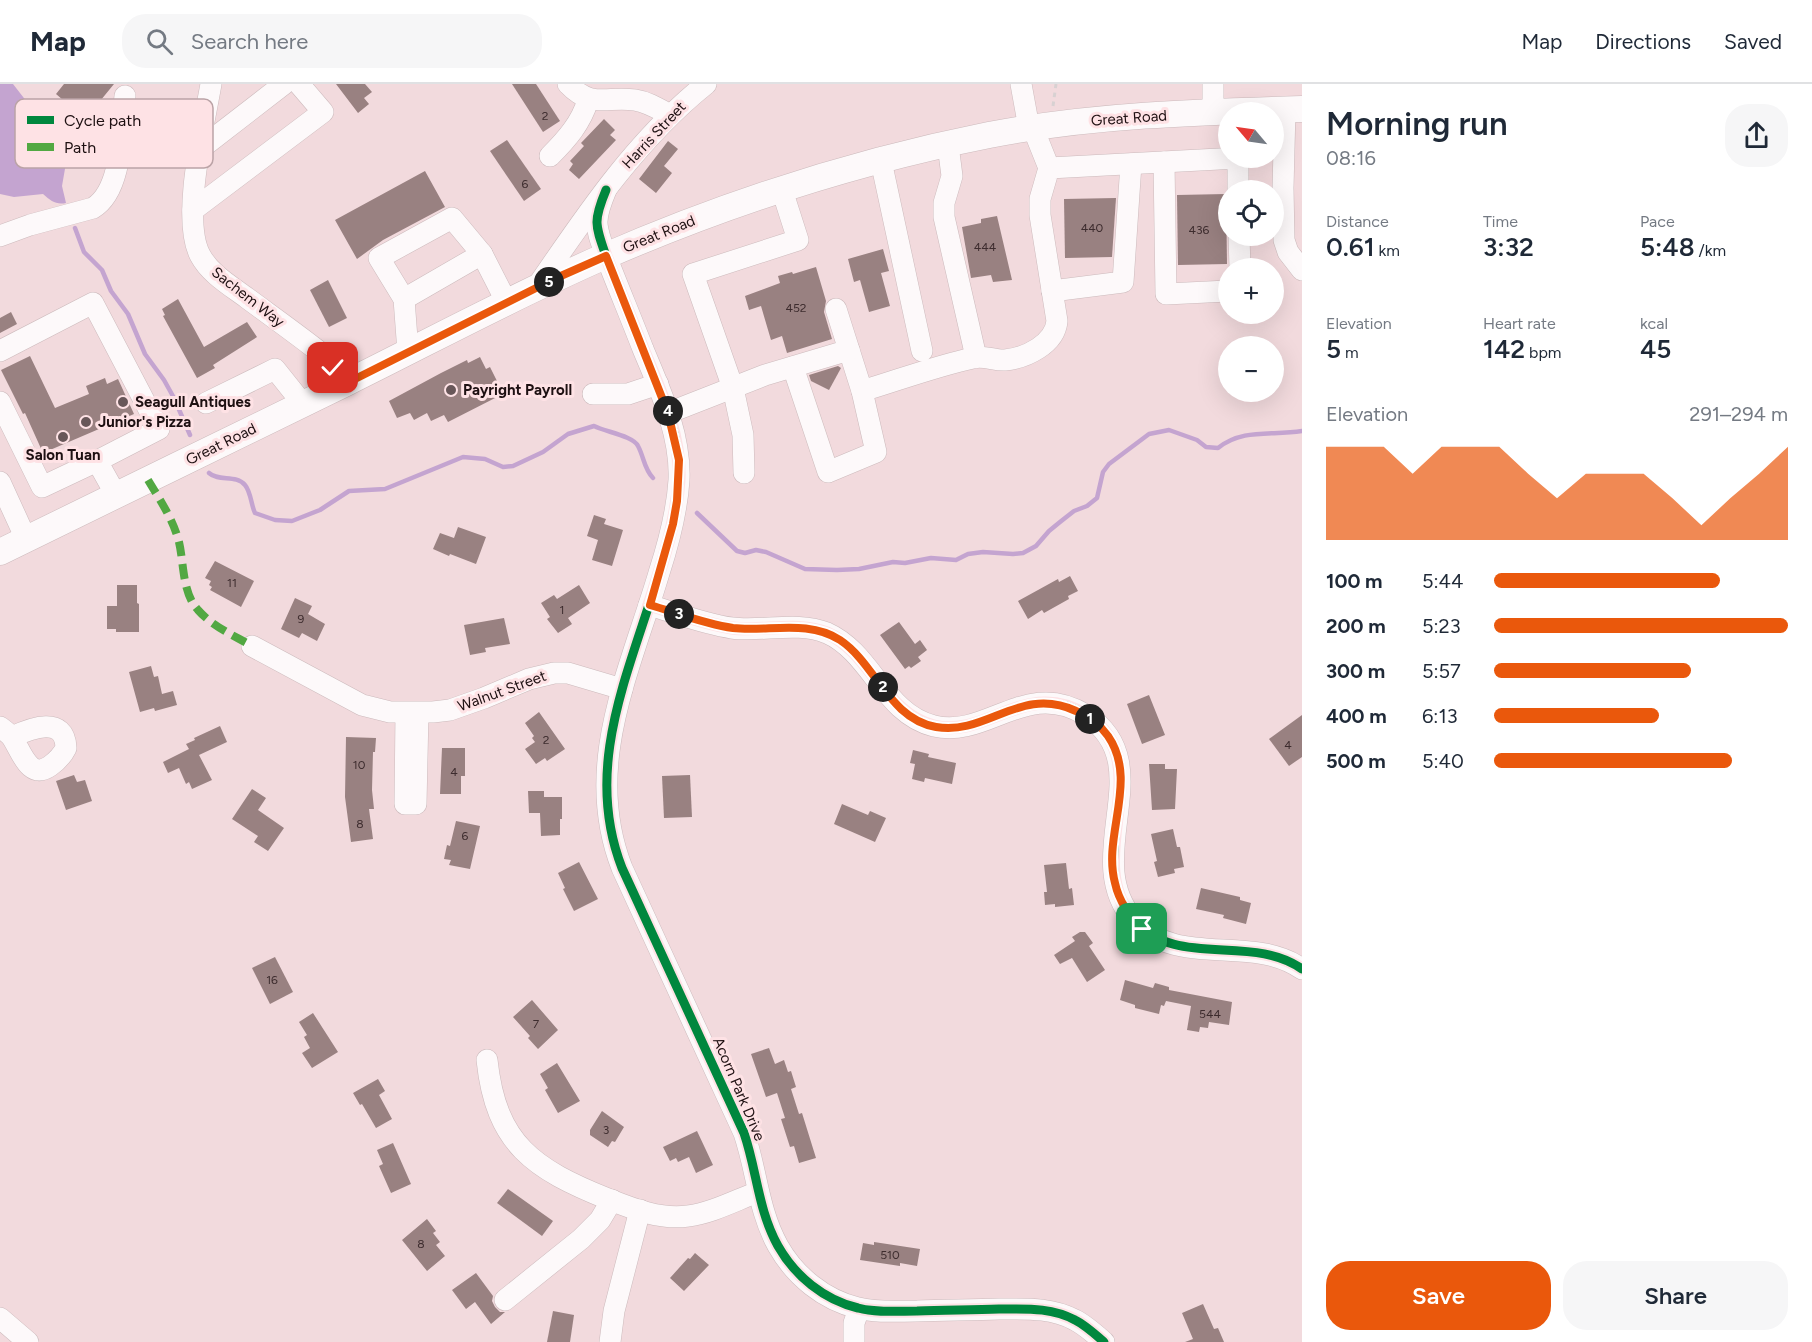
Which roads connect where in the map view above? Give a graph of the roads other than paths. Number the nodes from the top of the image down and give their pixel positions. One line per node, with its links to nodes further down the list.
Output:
1 (211, 84): 10 (street, Sachem Way)
2 (284, 84): 17 (street)
3 (299, 84): 29 (street)
4 (568, 84): 11 (street)
5 (706, 84): 15 (street, Harris Street)
6 (1021, 84): 16 (street)
7 (1214, 84): 12 (street)
8 (125, 96): 9 (street)
9 (125, 99)
10 (208, 99)
11 (588, 100): 15 (street); 19 (street)
12 (1224, 102)
13 (1293, 109): 33 (street)
14 (1218, 113): 16 (main road, Great Road)
15 (670, 115): 27 (street, Harris Street)
16 (1031, 128): 18 (main road, Great Road); 25 (street)
17 (213, 139)
18 (948, 145): 20 (main road, Great Road); 44 (street)
19 (550, 156)
20 (881, 161): 28 (main road, Great Road); 42 (street)
21 (1164, 162): 22 (street); 26 (street); 36 (street)
22 (1131, 164): 25 (street); 35 (street)
23 (116, 168): 30 (street)
24 (198, 168): 29 (street, Sachem Way)
25 (1049, 168): 35 (street)
26 (1238, 180)
27 (606, 190): 32 (street, Harris Street); 34 (street, Harris Street)
28 (782, 190): 32 (main road, Great Road); 48 (street)
29 (193, 210): 46 (street, Sachem Way)
30 (0, 237)
31 (482, 254): 37 (street); 37 (street); 38 (street)
32 (606, 256): 34 (main road, Great Road); 47 (street, Acorn Park Drive)
33 (1302, 270)
34 (536, 288): 38 (main road, Great Road)
35 (1052, 291): 44 (street)
36 (1218, 291)
37 (404, 299): 43 (street)
38 (507, 303): 43 (main road, Great Road)
39 (836, 309): 40 (street)
40 (849, 350): 45 (street); 49 (street)
41 (0, 351): 55 (street)
42 (922, 351)
43 (408, 352): 46 (main road, Great Road)
44 (976, 357): 49 (street)
45 (793, 367): 48 (street); 49 (street)
46 (345, 384): 53 (main road, Great Road)
47 (658, 384): 50 (street); 54 (street, Acorn Park Drive)
48 (733, 388): 54 (street); 56 (street)
49 (862, 391)
50 (593, 394)
51 (0, 402): 55 (street)
52 (206, 403): 53 (street)
53 (303, 404): 58 (main road, Great Road)
54 (668, 413): 61 (street, Acorn Park Drive)
55 (97, 461): 58 (street)
56 (744, 473)
57 (0, 482): 59 (street)
58 (116, 495): 59 (main road, Great Road)
59 (26, 539): 60 (main road, Great Road)
60 (0, 552)
61 (650, 605): 63 (street, Acorn Park Drive); 64 (street)
62 (252, 646): 63 (street, Walnut Street)
63 (622, 689): 66 (street, Acorn Park Drive)
64 (1302, 969)
65 (487, 1060): 67 (street)
66 (758, 1192): 68 (street); 70 (street, Acorn Park Drive)
67 (612, 1200): 68 (street); 69 (street)
68 (640, 1210): 73 (street)
69 (505, 1300)
70 (859, 1309): 74 (street); 75 (street, Acorn Park Drive)
71 (0, 1318): 72 (street)
72 (28, 1342)
73 (610, 1342)
74 (854, 1342)
75 (1104, 1342)

